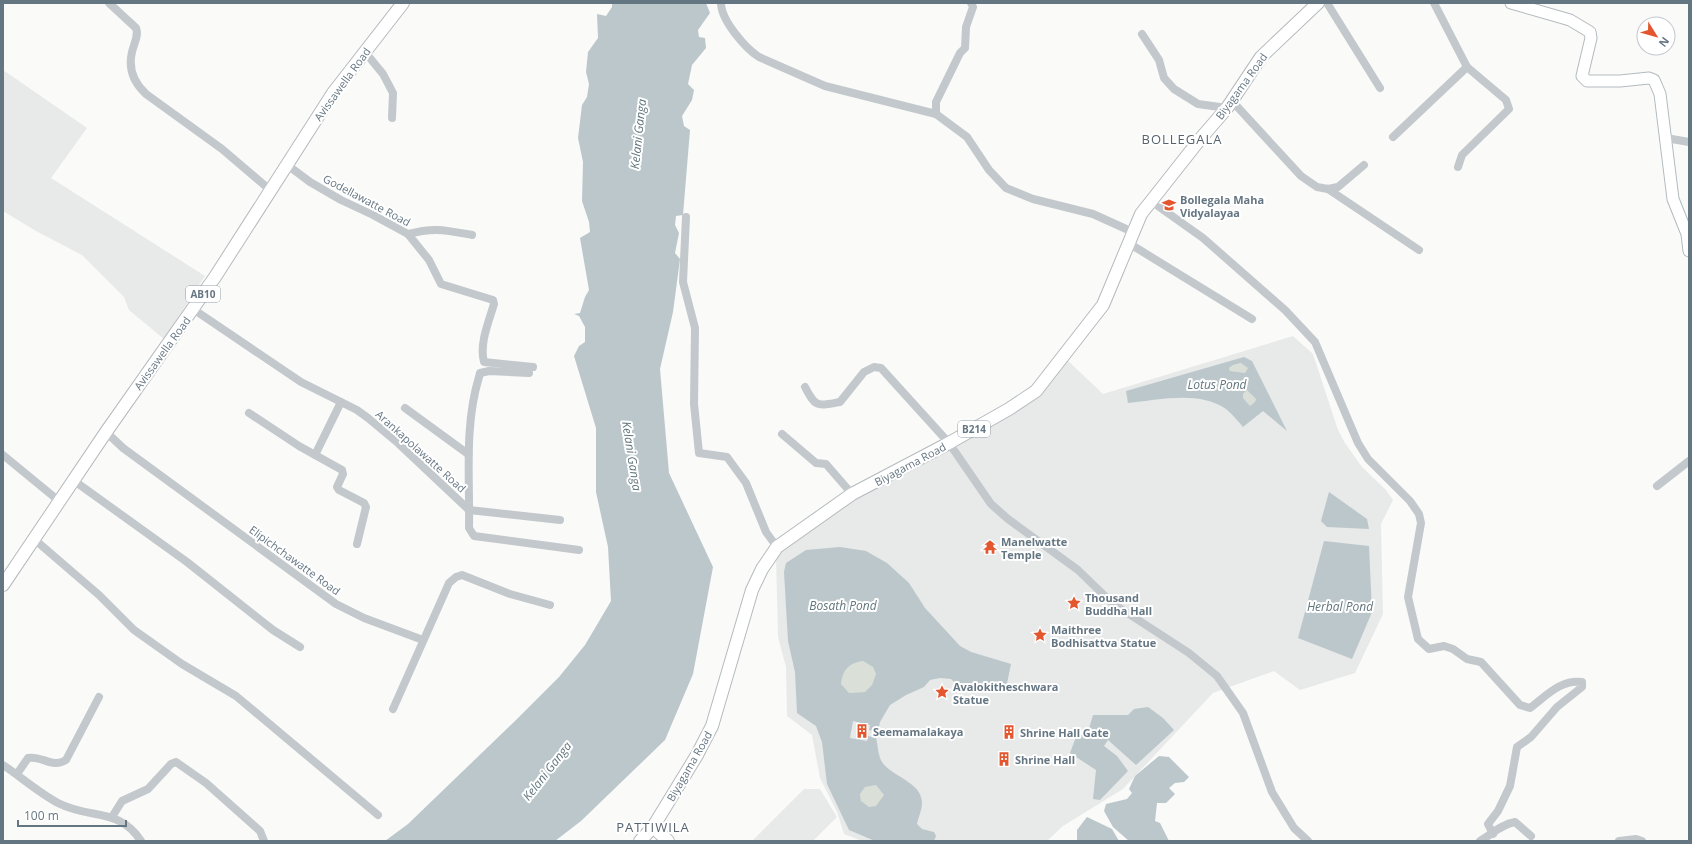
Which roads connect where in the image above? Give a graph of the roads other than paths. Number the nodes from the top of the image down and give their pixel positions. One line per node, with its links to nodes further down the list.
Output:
1 (109, 3): 23 (street)
2 (403, 3): 10 (main road, Avissawella Road / AB10)
3 (721, 3): 14 (street)
4 (971, 3): 14 (street)
5 (1318, 3): 13 (main road, Biyagama Road / B214)
6 (1327, 3): 12 (street)
7 (1434, 3): 11 (street)
8 (1511, 3): 17 (street)
9 (1142, 34): 13 (street)
10 (365, 52): 15 (street); 19 (main road, Avissawella Road / AB10)
11 (1467, 67): 16 (street); 21 (street)
12 (1380, 88)
13 (1230, 105): 22 (street); 24 (main road, Biyagama Road / B214)
14 (936, 114): 26 (street)
15 (392, 118)
16 (1393, 138)
17 (1666, 138): 18 (street); 31 (street)
18 (1689, 142)
19 (286, 164): 23 (main road, Avissawella Road / AB10); 27 (street, Godellawatte Road)
20 (1364, 165): 22 (street)
21 (1458, 167)
22 (1328, 189): 30 (street)
23 (270, 190): 32 (main road, Avissawella Road / AB10)
24 (1151, 201): 26 (main road, Biyagama Road / B214); 66 (street)
25 (686, 217): 53 (street)
26 (1135, 232): 29 (main road, Biyagama Road / B214)
27 (408, 234): 28 (street); 41 (street, Godellawatte Road)
28 (472, 235)
29 (1130, 244): 33 (street); 40 (main road, Biyagama Road / B214)
30 (1419, 250)
31 (1689, 250)
32 (193, 309): 35 (street, Arankapolawatte Road); 38 (main road, Avissawella Road / AB10)
33 (1252, 320)
34 (805, 387): 40 (street)
35 (341, 402): 43 (street); 49 (street, Arankapolawatte Road)
36 (405, 408): 41 (street)
37 (249, 413): 43 (street)
38 (106, 432): 45 (main road, Avissawella Road / AB10); 57 (street, Elipichchawatte Road)
39 (782, 434): 47 (street)
40 (949, 443): 47 (main road, Biyagama Road / B214); 72 (street)
41 (468, 454): 49 (street)
42 (3, 455): 48 (street)
43 (315, 455): 52 (street)
44 (1689, 461): 46 (street)
45 (73, 480): 48 (main road, Avissawella Road / AB10); 58 (street)
46 (1657, 486)
47 (852, 494): 53 (main road, Biyagama Road / B214)
48 (59, 501): 51 (main road, Avissawella Road / AB10)
49 (469, 510): 50 (street); 54 (street)
50 (560, 520)
51 (34, 539): 55 (main road, Avissawella Road / AB10); 63 (street)
52 (357, 544)
53 (777, 547): 65 (main road, Biyagama Road / B214)
54 (579, 550)
55 (3, 585)
56 (550, 605): 57 (street)
57 (423, 640): 60 (street)
58 (300, 647)
59 (99, 697): 62 (street)
60 (393, 709)
61 (3, 764): 62 (street)
62 (17, 774): 64 (street)
63 (378, 815)
64 (112, 817): 68 (street); 69 (street)
65 (653, 827): 70 (main road, Biyagama Road / B214); 71 (main road)
66 (1493, 834): 67 (street); 73 (street)
67 (1532, 836)
68 (142, 841)
69 (264, 841)
70 (640, 841)
71 (668, 841)
72 (1308, 841)
73 (1480, 841)
74 (1619, 841): 75 (street)
75 (1642, 841)

